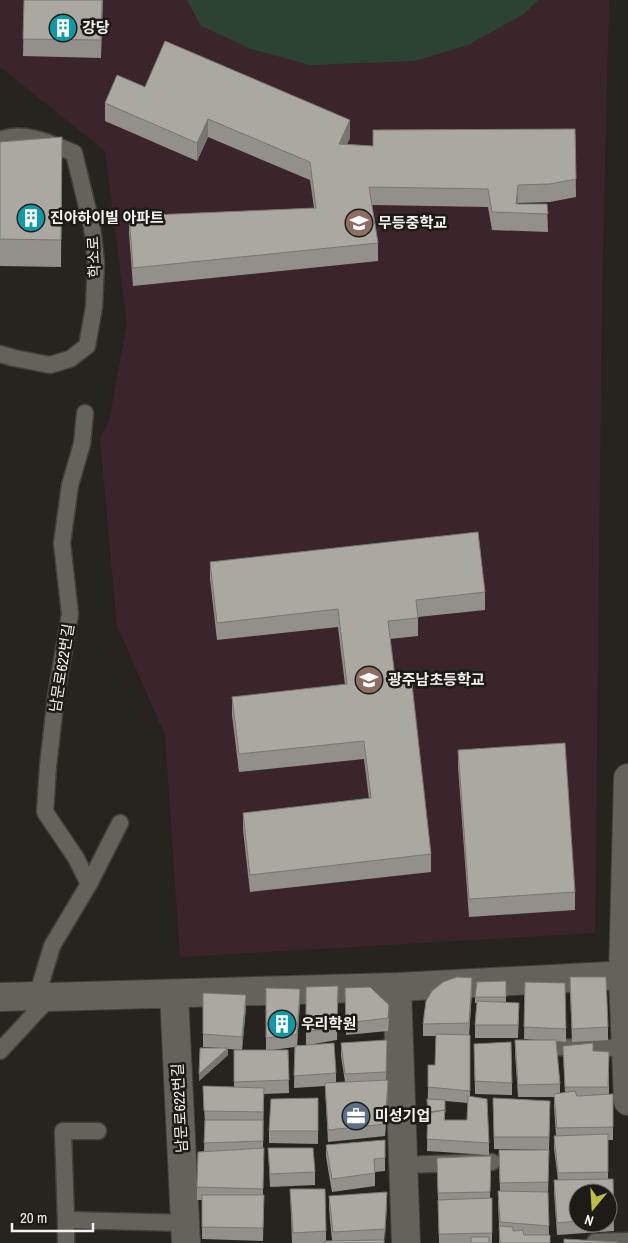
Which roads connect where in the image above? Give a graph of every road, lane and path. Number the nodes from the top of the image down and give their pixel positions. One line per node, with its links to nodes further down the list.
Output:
1 (0, 140): 2 (lane, 학소로)
2 (0, 354)
3 (85, 412): 6 (lane, 남문로622번길)
4 (628, 778): 7 (street)
5 (120, 823): 6 (lane)
6 (89, 884): 10 (lane)
7 (626, 975): 8 (street); 13 (street)
8 (397, 987): 9 (street); 18 (street)
9 (174, 994): 10 (street); 20 (street, 남문로622번길)
10 (44, 996): 11 (street); 14 (lane)
11 (0, 997)
12 (528, 1047): 13 (lane)
13 (626, 1048): 15 (street)
14 (0, 1051)
15 (628, 1101)
16 (98, 1131): 19 (lane)
17 (492, 1162): 18 (lane)
18 (403, 1165): 23 (street)
19 (66, 1220): 20 (lane, 남문로622번길); 22 (lane)
20 (186, 1233)
21 (628, 1241): 24 (lane)
22 (66, 1243)
23 (406, 1243)
24 (579, 1243)

